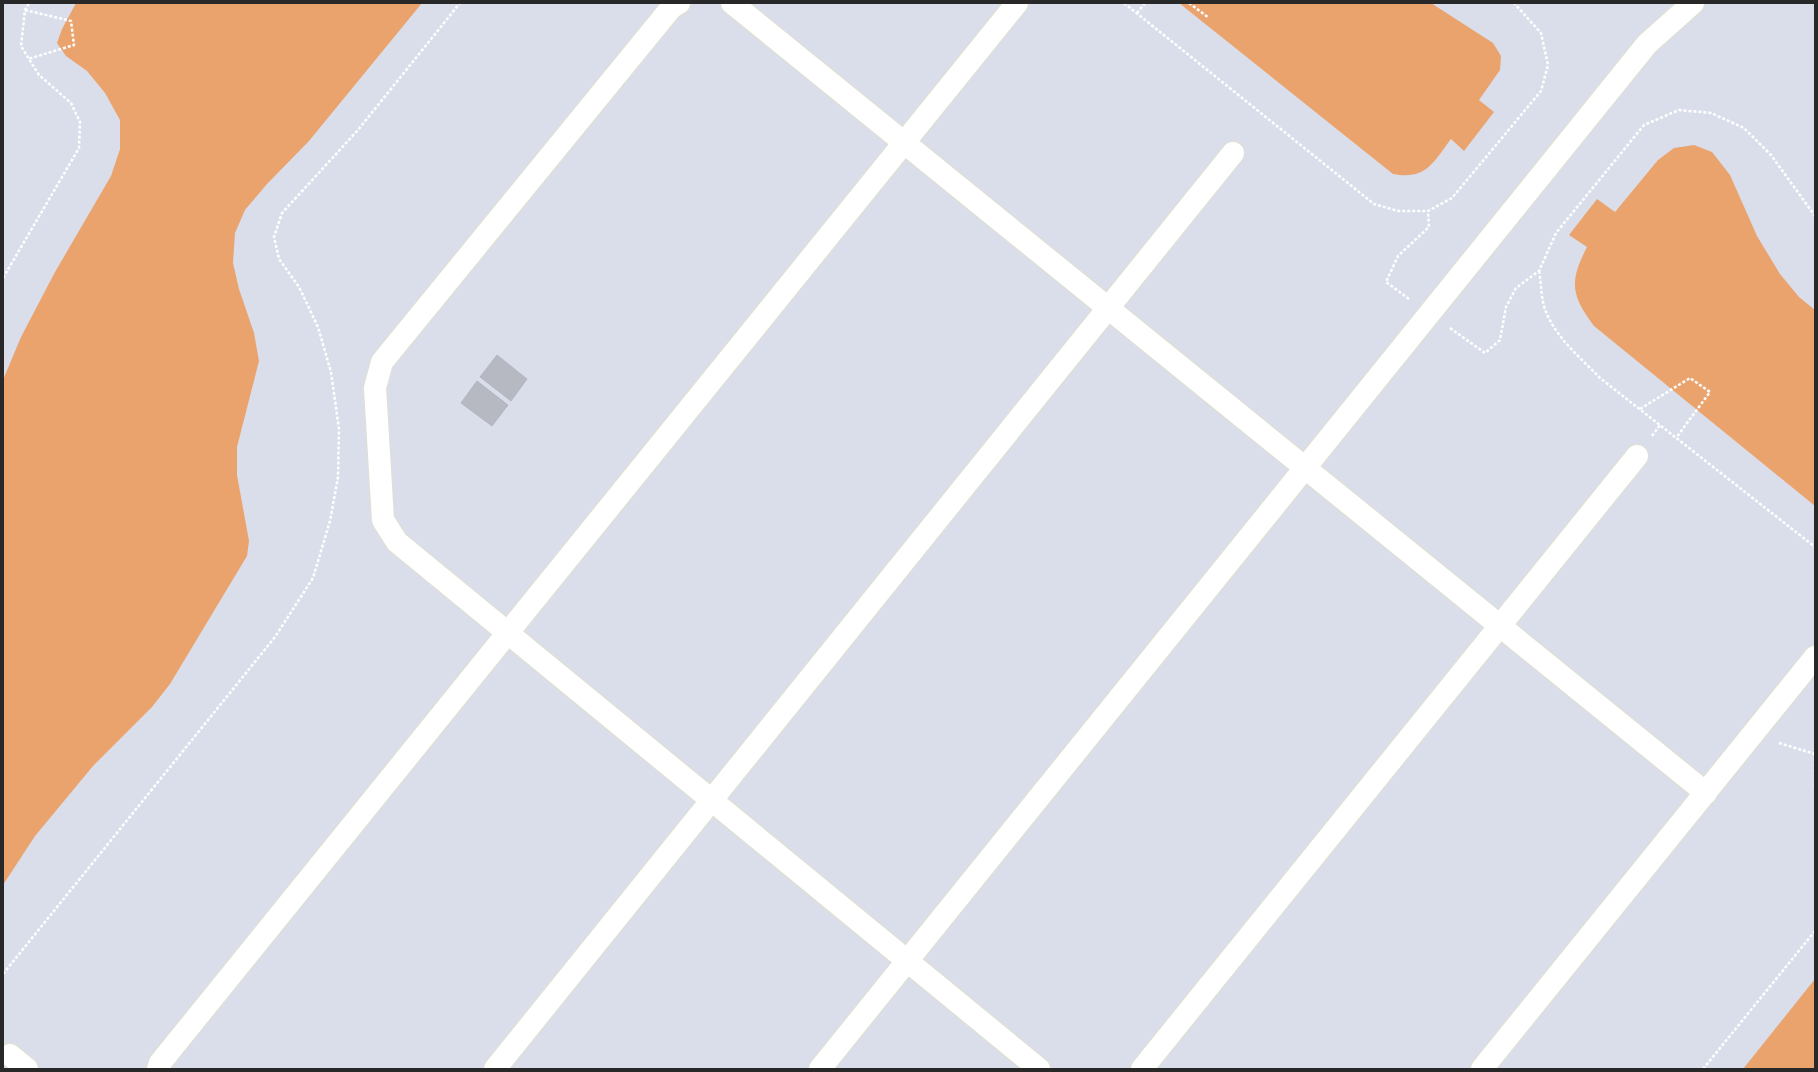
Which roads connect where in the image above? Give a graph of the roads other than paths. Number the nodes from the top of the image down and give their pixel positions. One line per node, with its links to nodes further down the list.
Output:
1 (679, 3): 11 (street)
2 (732, 3): 5 (street)
3 (1017, 3): 5 (street)
4 (1693, 3): 9 (street)
5 (904, 143): 7 (street); 11 (street)
6 (1233, 152): 7 (street)
7 (1108, 308): 9 (street); 14 (street)
8 (1637, 456): 10 (street)
9 (1305, 468): 10 (street); 15 (street)
10 (1500, 626): 13 (street); 22 (street)
11 (507, 632): 14 (street); 18 (street)
12 (1815, 657): 13 (street)
13 (1706, 793): 23 (street)
14 (711, 800): 15 (street); 19 (street)
15 (907, 961): 20 (street); 21 (street)
16 (10, 1056): 17 (street)
17 (27, 1069)
18 (158, 1069)
19 (494, 1069)
20 (820, 1069)
21 (1039, 1069)
22 (1142, 1069)
23 (1482, 1069)

